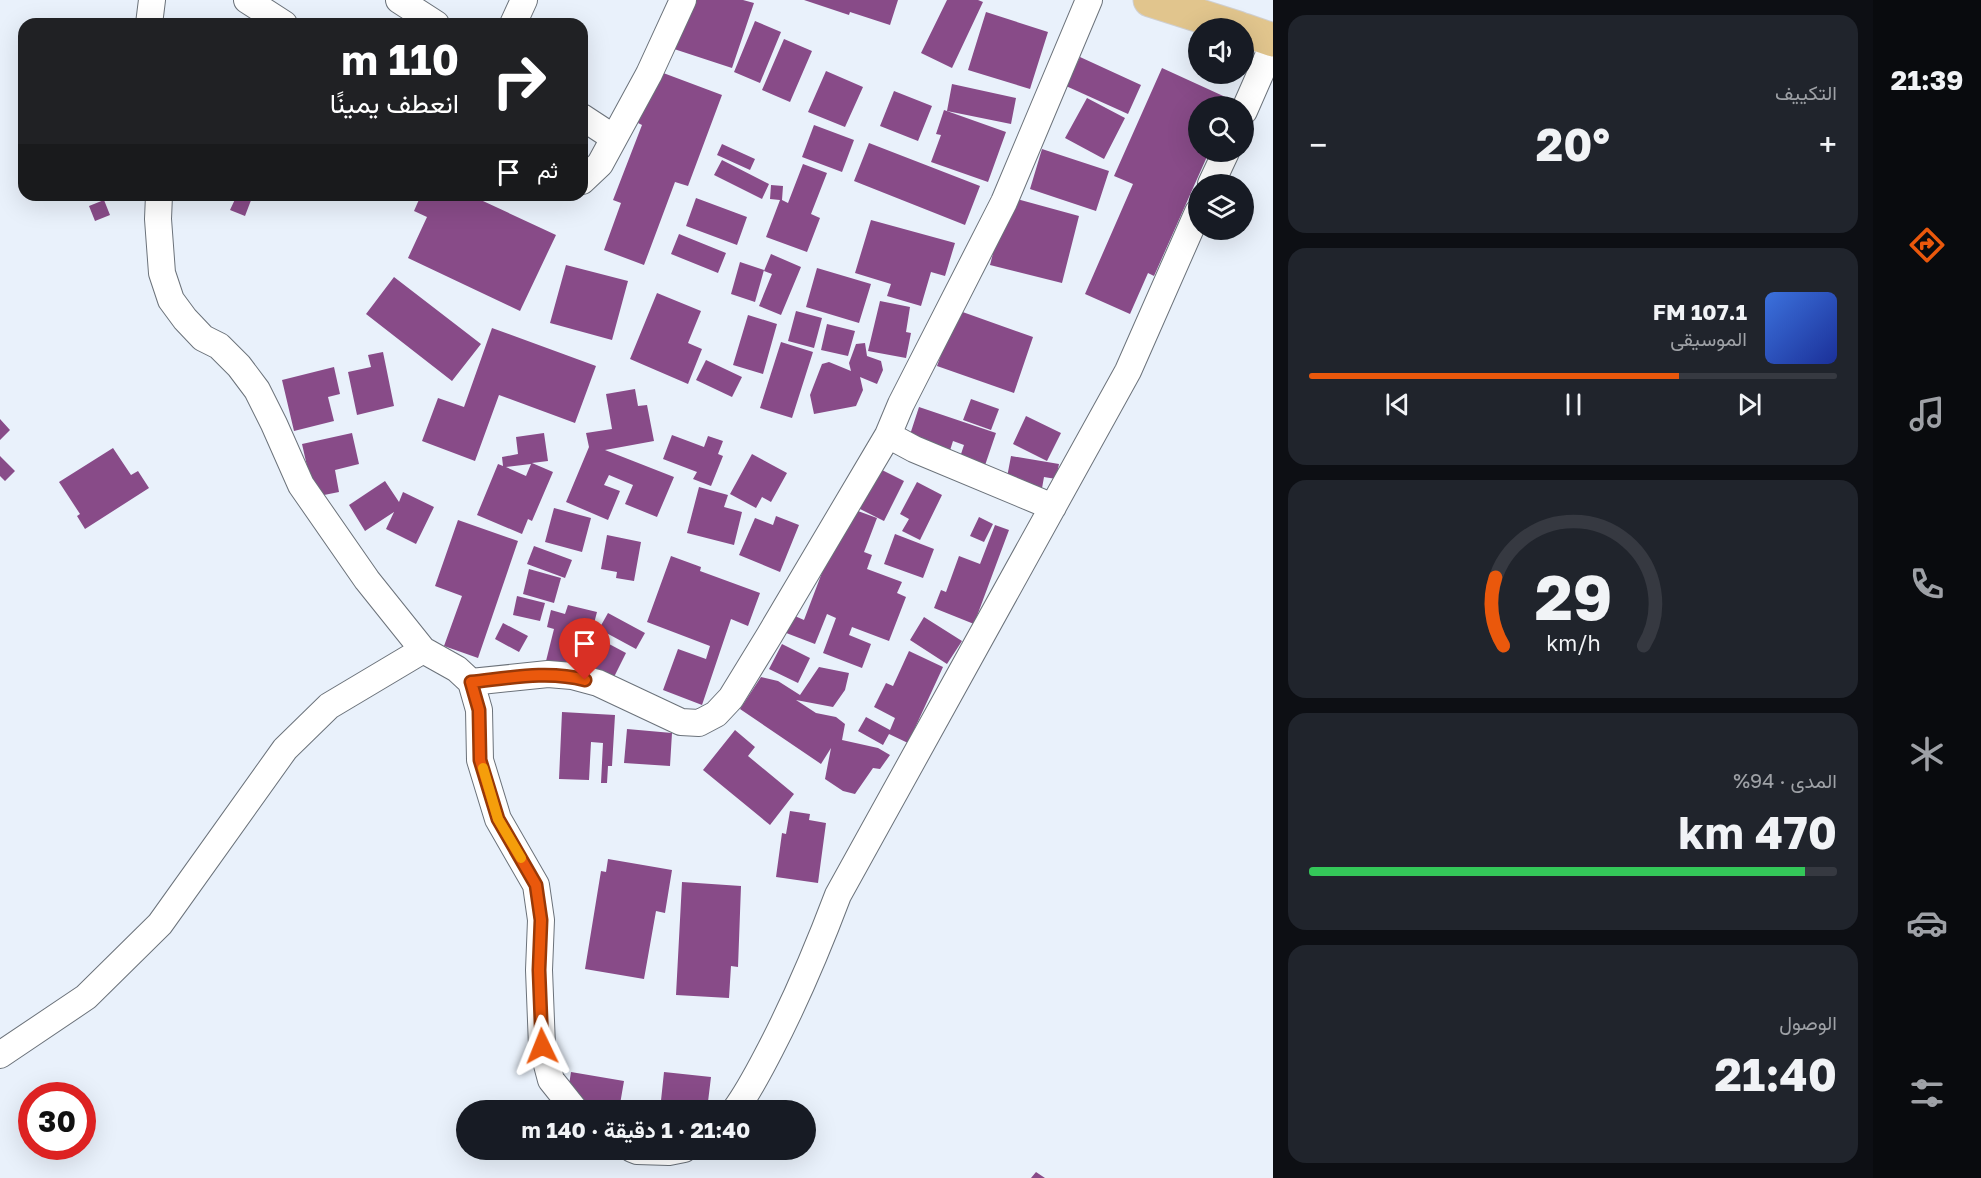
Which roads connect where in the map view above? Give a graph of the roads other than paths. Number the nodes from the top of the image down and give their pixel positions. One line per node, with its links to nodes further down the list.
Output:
1 (152, 0): 8 (street)
2 (247, 0): 9 (street)
3 (399, 0): 10 (street)
4 (524, 0): 11 (street)
5 (683, 0): 18 (street)
6 (1089, 0): 22 (street)
7 (1150, 0): 12 (main road)
8 (150, 18)
9 (275, 18)
10 (427, 18)
11 (516, 18)
12 (1207, 18)
13 (1254, 33): 14 (main road)
14 (1273, 40)
15 (1273, 45): 16 (street)
16 (1251, 96)
17 (588, 121): 18 (street)
18 (614, 138): 19 (street)
19 (588, 175)
20 (159, 201): 24 (street)
21 (1188, 235): 23 (street)
22 (888, 435): 23 (street); 25 (street)
23 (1053, 507): 28 (street)
24 (423, 650): 25 (street); 26 (street)
25 (471, 682): 27 (street)
26 (0, 1055)
27 (567, 1100)
28 (742, 1100)

